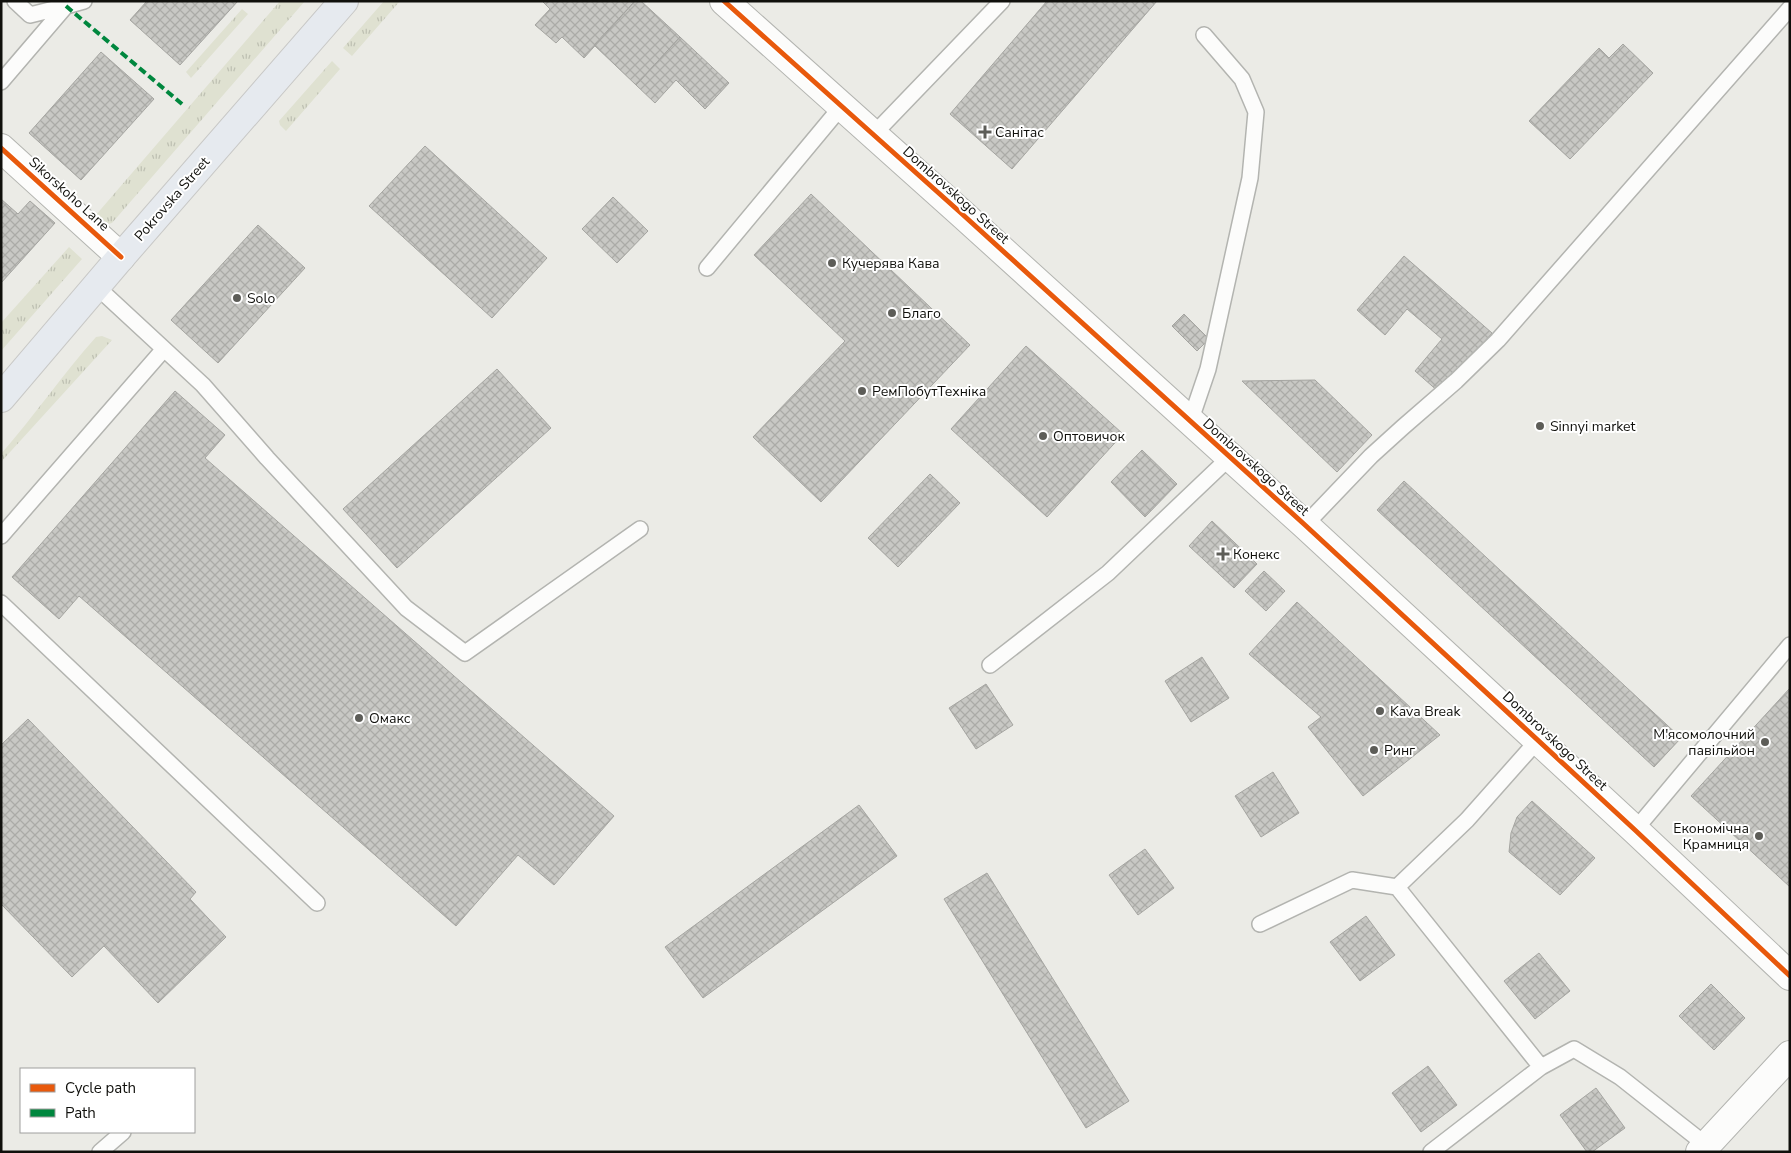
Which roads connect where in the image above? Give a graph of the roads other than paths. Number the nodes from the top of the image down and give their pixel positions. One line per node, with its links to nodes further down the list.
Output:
1 (15, 1): 6 (lane)
2 (84, 1): 6 (lane)
3 (344, 1): 13 (highway, Pokrovska Street)
4 (724, 1): 10 (street, Dombrovskogo Street)
5 (1002, 1): 11 (lane)
6 (66, 6): 9 (lane)
7 (1790, 8): 20 (lane)
8 (1204, 35): 18 (lane)
9 (1, 82)
10 (841, 107): 11 (street, Dombrovskogo Street); 14 (lane)
11 (873, 135): 18 (street, Dombrovskogo Street)
12 (1, 148): 13 (street, Sikorskoho Lane)
13 (121, 257): 15 (highway, Pokrovska Street)
14 (707, 268)
15 (96, 286): 16 (lane); 17 (highway, Pokrovska Street)
16 (164, 349): 21 (lane); 22 (lane)
17 (1, 398)
18 (1190, 422): 19 (street, Dombrovskogo Street)
19 (1229, 458): 20 (street, Dombrovskogo Street); 25 (lane)
20 (1305, 525): 26 (street, Dombrovskogo Street)
21 (640, 529)
22 (1, 536)
23 (1, 603): 29 (lane)
24 (1790, 645): 27 (lane)
25 (990, 665)
26 (1538, 740): 27 (street, Dombrovskogo Street); 28 (lane)
27 (1636, 830): 31 (street, Dombrovskogo Street)
28 (1397, 887): 30 (lane); 33 (lane)
29 (317, 903)
30 (1260, 924)
31 (1790, 976)
32 (1790, 1055): 35 (street)
33 (1541, 1067): 35 (lane); 37 (lane)
34 (122, 1133): 36 (lane)
35 (1703, 1148)
36 (100, 1152)
37 (1430, 1152)

